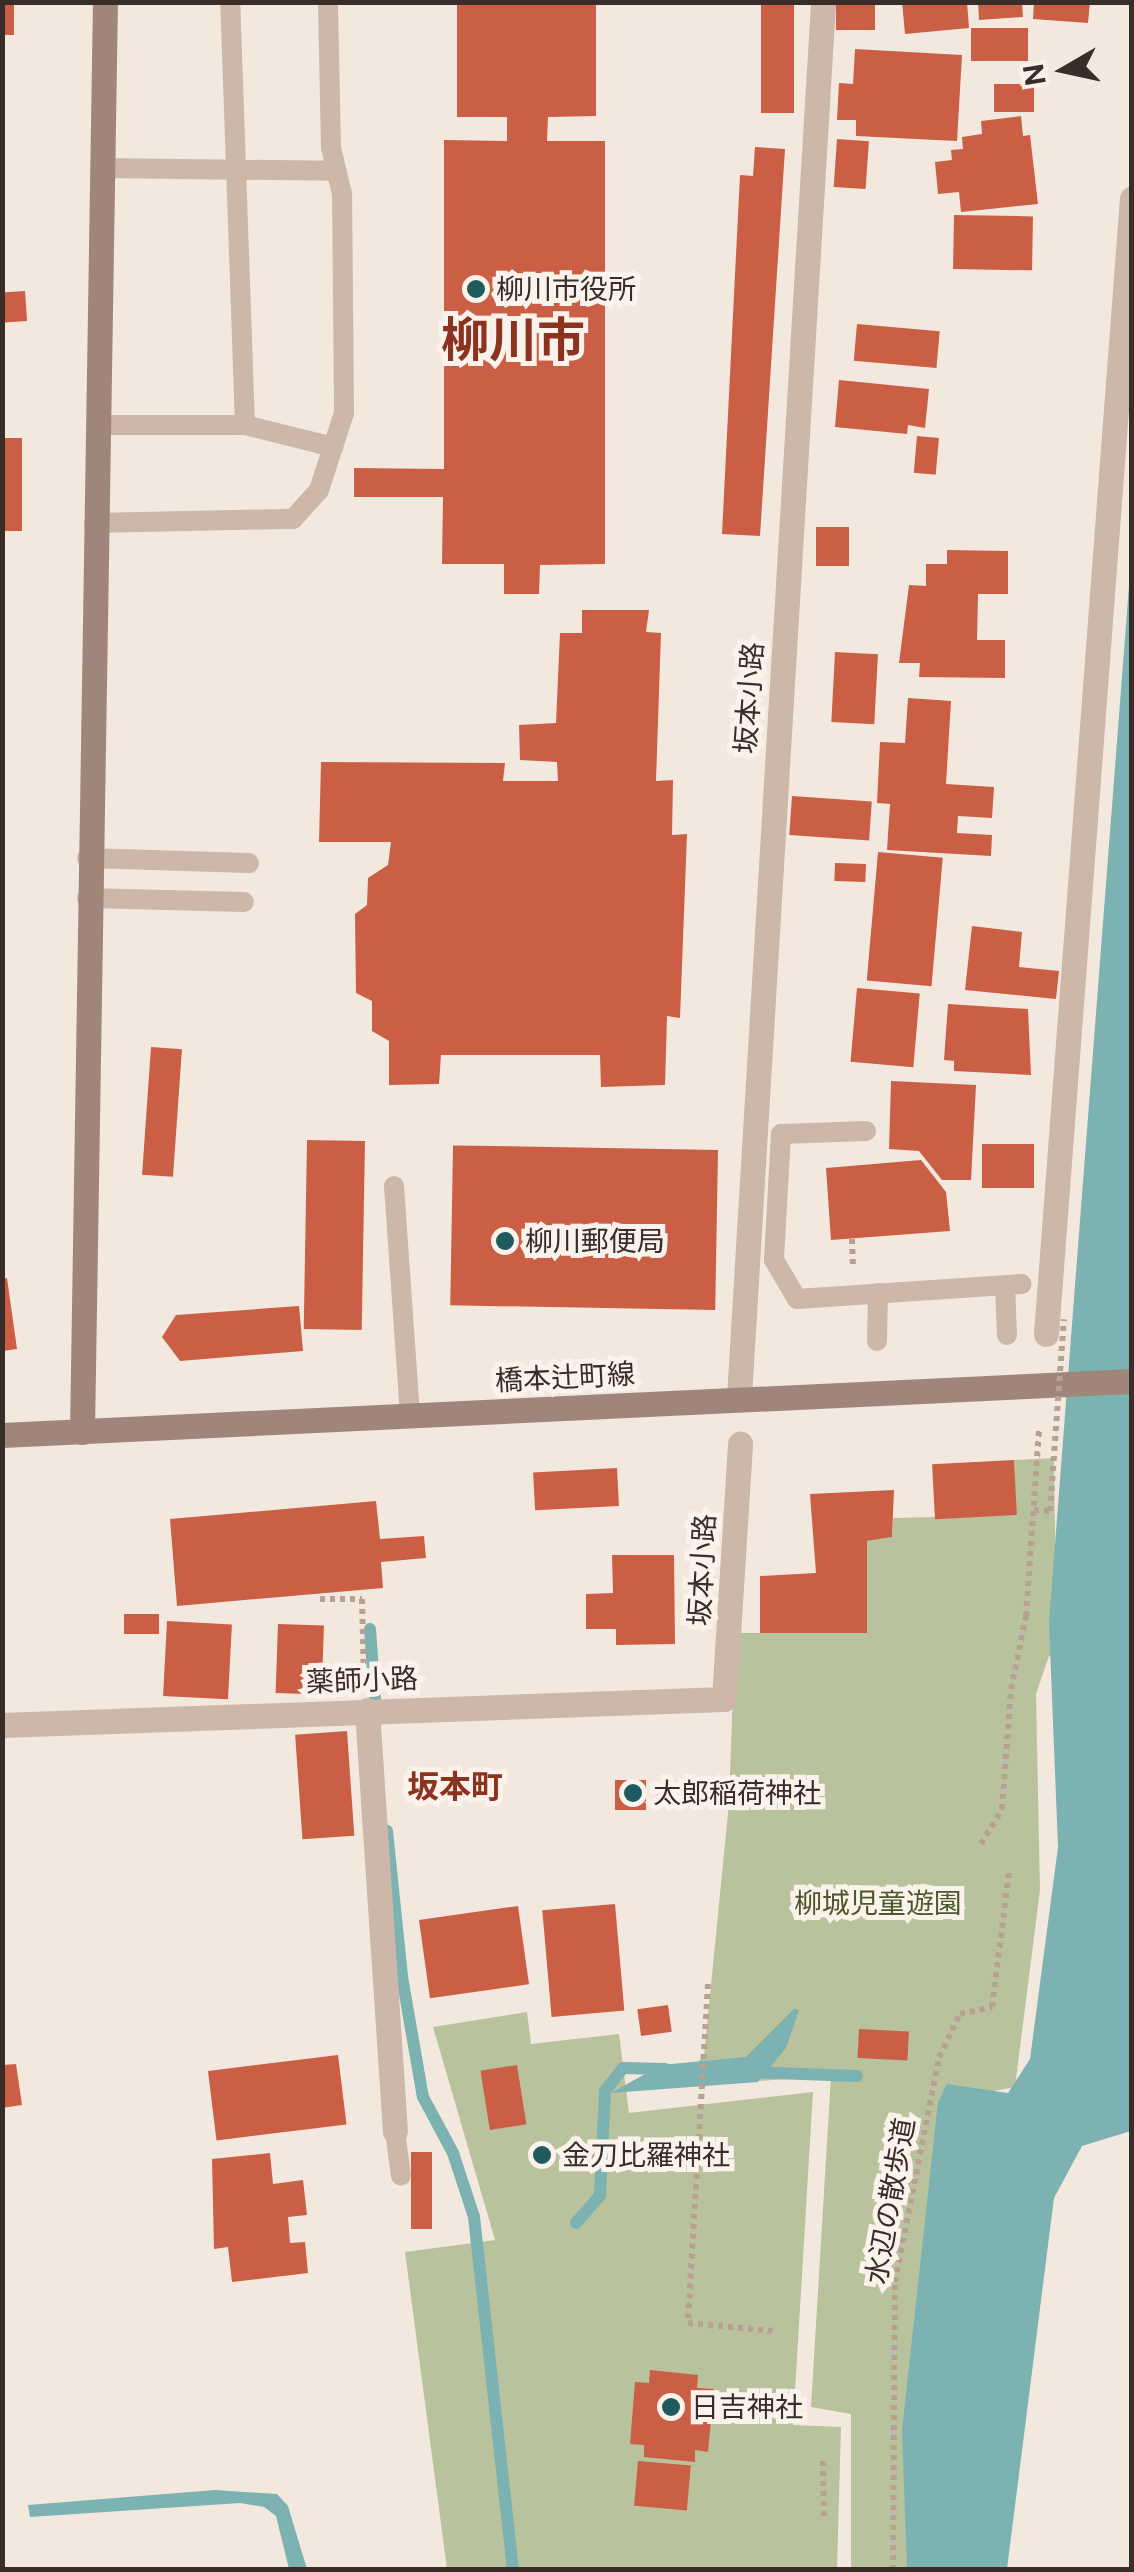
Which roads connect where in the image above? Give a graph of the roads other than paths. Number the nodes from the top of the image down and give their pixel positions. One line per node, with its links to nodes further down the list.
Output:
1 (105, 2): 5 (street)
2 (230, 2): 7 (lane)
3 (328, 2): 6 (lane)
4 (823, 2): 18 (street, 坂本小路)
5 (101, 168): 7 (lane); 10 (street)
6 (334, 171): 7 (lane); 11 (lane)
7 (235, 172): 9 (lane)
8 (1132, 198): 24 (street)
9 (245, 425): 10 (lane); 11 (lane)
10 (96, 426): 12 (street)
11 (333, 446): 12 (lane)
12 (94, 523): 13 (street)
13 (87, 858): 14 (lane); 15 (street)
14 (248, 863)
15 (87, 898): 16 (lane); 30 (street)
16 (244, 902)
17 (866, 1131): 19 (lane)
18 (752, 1134): 19 (lane); 21 (street, 坂本小路)
19 (781, 1134): 22 (lane)
20 (394, 1186): 29 (lane)
21 (745, 1258): 22 (lane); 28 (street, 坂本小路)
22 (774, 1260): 23 (lane)
23 (878, 1293): 25 (lane); 26 (lane)
24 (1055, 1327)
25 (1006, 1335)
26 (877, 1341)
27 (1132, 1381): 28 (street, 橋本辻町線)
28 (740, 1397): 29 (street, 橋本辻町線)
29 (410, 1416): 30 (street, 橋本辻町線)
30 (82, 1432): 31 (street, 橋本辻町線)
31 (2, 1435)
32 (740, 1444): 33 (street, 坂本小路)
33 (724, 1700): 34 (street, 薬師小路)
34 (374, 1710): 35 (street, 薬師小路); 36 (street)
35 (2, 1725)
36 (395, 2131): 37 (lane)
37 (401, 2176)

